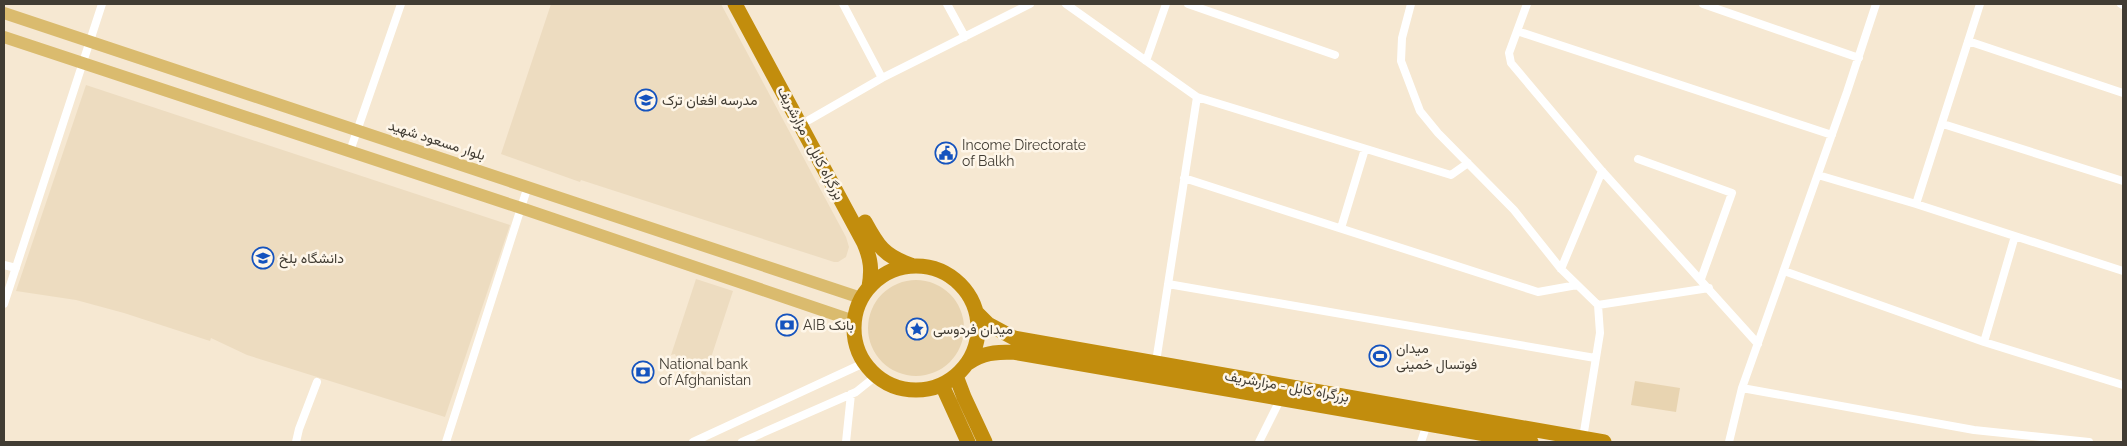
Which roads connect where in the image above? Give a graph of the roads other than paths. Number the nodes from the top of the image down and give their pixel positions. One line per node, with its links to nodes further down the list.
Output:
1 (102, 4): 20 (street)
2 (401, 4): 33 (street)
3 (735, 4): 44 (highway, بزرگراه کابل - مزارشریف)
4 (746, 4): 31 (highway, بزرگراه کابل - مزارشریف)
5 (842, 4): 27 (street)
6 (947, 4): 19 (street)
7 (1030, 4): 19 (street)
8 (1066, 4): 24 (street)
9 (1166, 4): 24 (street)
10 (1188, 4): 22 (street)
11 (1411, 4): 38 (street)
12 (1527, 4): 17 (street)
13 (1703, 4): 23 (street)
14 (1876, 4): 23 (street)
15 (1980, 4): 21 (street)
16 (4, 13): 20 (main road, بلوار مسعود شهید)
17 (1517, 31): 34 (street); 39 (street)
18 (4, 37): 25 (main road)
19 (965, 37): 27 (street)
20 (89, 41): 25 (street); 26 (main road, بلوار مسعود شهید)
21 (1968, 41): 29 (street); 32 (street)
22 (1335, 55)
23 (1859, 58): 34 (street)
24 (1146, 61): 30 (street)
25 (83, 63): 28 (main road); 51 (street)
26 (175, 70): 28 (main road); 33 (main road, بلوار مسعود شهید)
27 (882, 78): 31 (street)
28 (167, 91): 36 (main road)
29 (2123, 93)
30 (1197, 97): 35 (street); 41 (street)
31 (809, 120): 44 (highway, بزرگراه کابل - مزارشریف)
32 (1943, 124): 42 (street); 45 (street)
33 (358, 130): 36 (street); 43 (main road, بلوار مسعود شهید)
34 (1832, 135): 40 (street)
35 (1365, 149): 38 (street); 47 (street)
36 (350, 151): 46 (main road)
37 (1638, 159): 55 (street)
38 (1468, 163): 52 (street)
39 (1602, 171): 52 (street); 55 (street)
40 (1818, 175): 45 (street); 54 (street)
41 (1184, 178): 47 (street); 56 (street)
42 (2123, 181)
43 (528, 186): 46 (street); 59 (main road, بلوار مسعود شهید)
44 (840, 187): 50 (highway, بزرگراه کابل - مزارشریف); 59 (highway, بزرگراه کابل - مزارشریف)
45 (1916, 204): 48 (street)
46 (521, 208): 63 (main road); 81 (street)
47 (1341, 228): 57 (street)
48 (2015, 236): 53 (street); 64 (street)
49 (4, 265): 51 (street)
50 (911, 265): 59 (highway); 62 (highway)
51 (16, 268): 60 (street)
52 (1561, 269): 57 (street)
53 (2123, 271)
54 (1784, 272): 64 (street); 65 (street)
55 (1701, 279): 58 (street)
56 (1168, 284): 66 (street); 67 (street)
57 (1577, 285): 61 (street)
58 (1709, 288): 61 (street); 65 (street)
59 (865, 292): 63 (highway)
60 (4, 304)
61 (1598, 305): 66 (street)
62 (977, 313): 67 (highway, بزرگراه کابل - مزارشریف); 69 (highway)
63 (854, 320): 68 (highway)
64 (1984, 342): 74 (street)
65 (1758, 344): 75 (street)
66 (1595, 358): 79 (street)
67 (1156, 362): 79 (highway, بزرگراه کابل - مزارشریف)
68 (864, 363): 70 (highway); 82 (street)
69 (968, 363): 71 (highway); 77 (highway, بزرگراه کابل - مزارشریف)
70 (876, 376): 73 (highway); 76 (street)
71 (956, 376): 73 (highway); 86 (highway)
72 (317, 382): 80 (street)
73 (942, 385): 85 (highway)
74 (2123, 385)
75 (1742, 388): 91 (street); 92 (street)
76 (851, 394): 83 (street); 84 (street)
77 (1281, 398): 78 (highway, بزرگراه کابل - مزارشریف); 87 (street)
78 (1426, 424): 88 (street); 89 (highway, بزرگراه کابل - مزارشریف)
79 (1583, 438): 90 (highway, بزرگراه کابل - مزارشریف)
80 (296, 442)
81 (446, 442)
82 (692, 442)
83 (742, 442)
84 (846, 442)
85 (968, 442)
86 (985, 442)
87 (1259, 442)
88 (1421, 442)
89 (1531, 442)
90 (1604, 442)
91 (1729, 442)
92 (2089, 442)

